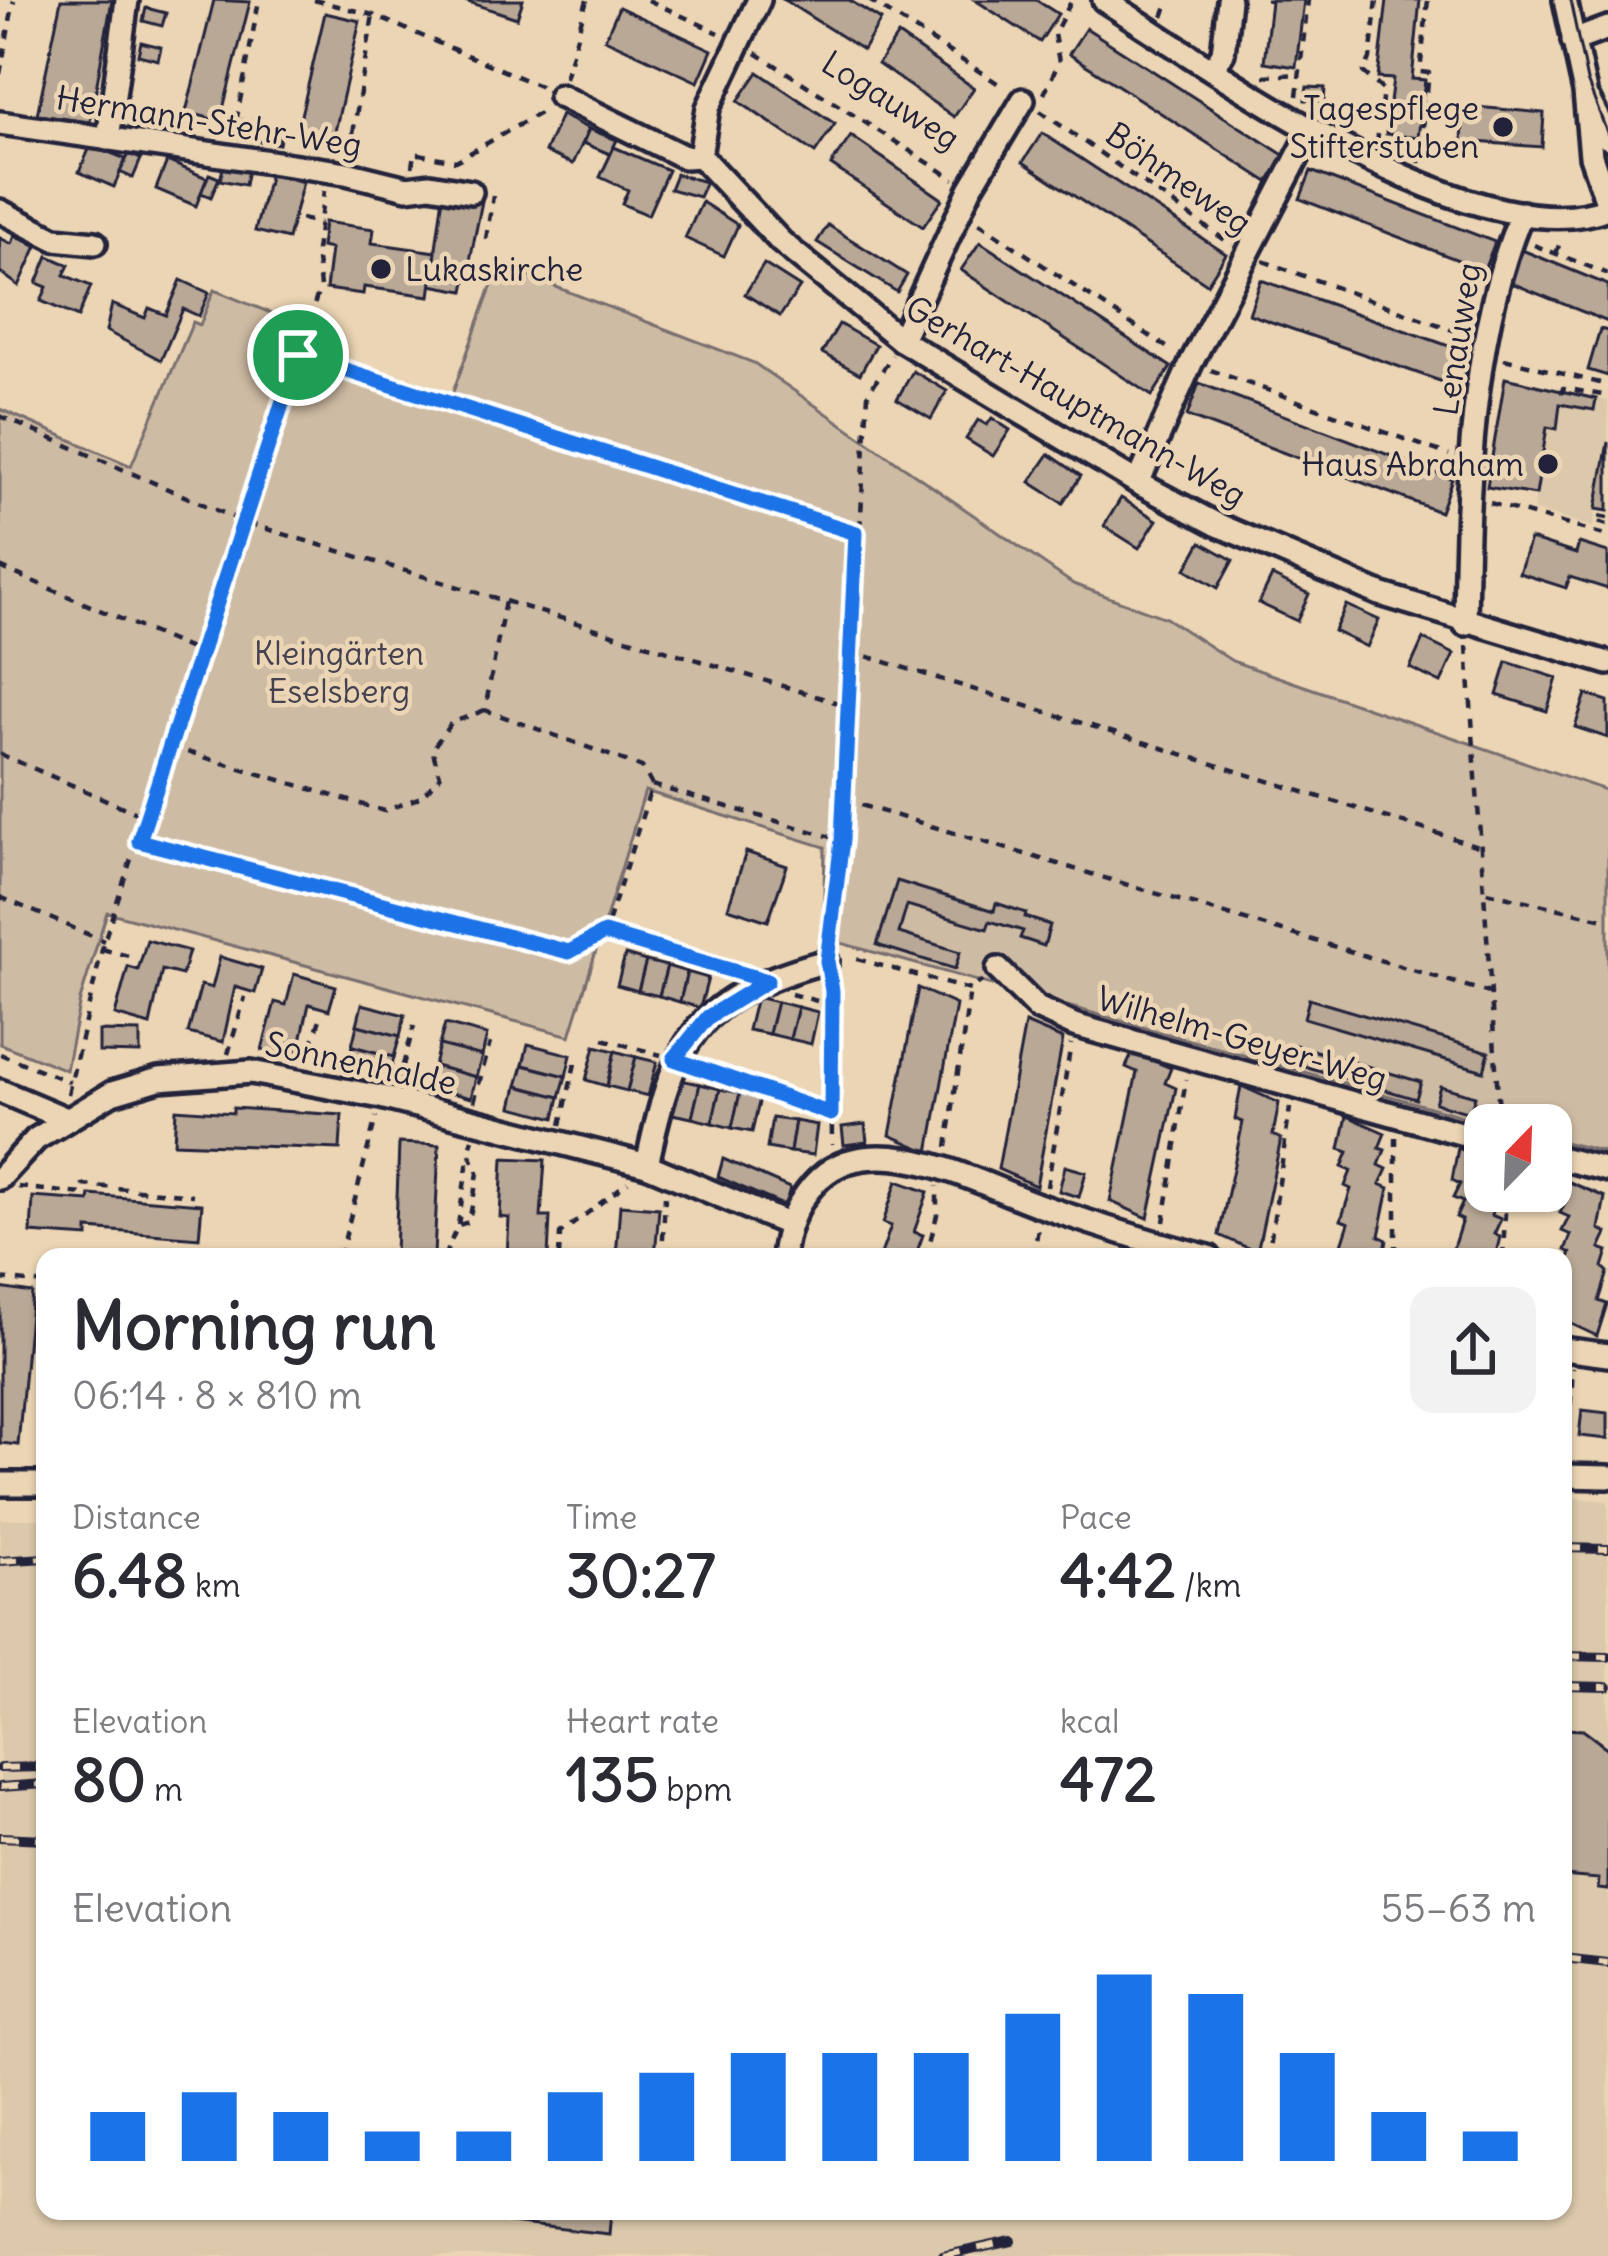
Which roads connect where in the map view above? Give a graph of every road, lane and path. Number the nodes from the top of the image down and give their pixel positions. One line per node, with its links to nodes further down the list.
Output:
1 (14, 0): 21 (path)
2 (128, 0): 32 (street)
3 (259, 0): 33 (path)
4 (314, 0): 16 (path)
5 (587, 0): 25 (path)
6 (648, 0): 19 (path, Logauweg)
7 (759, 0): 19 (street)
8 (869, 0): 27 (path, Böhmeweg)
9 (1072, 0): 23 (path)
10 (1104, 0): 20 (street)
11 (1229, 0): 20 (street)
12 (1308, 0): 22 (path)
13 (1377, 0): 35 (path)
14 (1428, 0): 38 (path)
15 (1565, 0): 18 (street)
16 (374, 14): 25 (path); 37 (path)
17 (1608, 28): 18 (street)
18 (1573, 40): 28 (street)
19 (739, 42): 34 (street); 40 (path, Logauweg)
20 (1213, 69): 24 (street)
21 (0, 74)
22 (1300, 74): 24 (path); 26 (path)
23 (1052, 82)
24 (1245, 89): 30 (street)
25 (560, 96): 34 (street, Gerhart-Hauptmann-Weg); 39 (path)
26 (1296, 96)
27 (1023, 100): 40 (street, Logauweg); 52 (path, Böhmeweg)
28 (1586, 101): 31 (street); 36 (street); 42 (street)
29 (0, 123): 32 (street, Hermann-Stehr-Weg)
30 (1311, 131): 35 (street); 52 (street)
31 (1608, 138)
32 (108, 139): 33 (street, Hermann-Stehr-Weg)
33 (230, 155): 37 (street, Hermann-Stehr-Weg)
34 (700, 156): 54 (street, Gerhart-Hauptmann-Weg)
35 (1375, 160): 38 (street)
36 (1608, 161)
37 (336, 172): 39 (street, Hermann-Stehr-Weg); 46 (path)
38 (1417, 181): 44 (street)
39 (408, 186): 41 (street, Hermann-Stehr-Weg)
40 (970, 189): 54 (street, Logauweg)
41 (471, 192): 48 (path)
42 (1608, 206): 44 (street)
43 (0, 211): 50 (street)
44 (1522, 213): 47 (street, Lenauweg)
45 (301, 219): 46 (path)
46 (320, 223): 56 (path)
47 (1512, 236): 51 (path); 55 (street, Lenauweg)
48 (486, 239)
49 (1560, 242): 51 (path)
50 (95, 243)
51 (1556, 254): 53 (path)
52 (1246, 255): 55 (path, Böhmeweg); 61 (street)
53 (1608, 274)
54 (901, 340): 61 (street, Gerhart-Hauptmann-Weg); 64 (path)
55 (1488, 349): 57 (path, Böhmeweg); 62 (street, Lenauweg)
56 (298, 355): 63 (path); 64 (path)
57 (1565, 374): 58 (path, Böhmeweg); 59 (path)
58 (1608, 385)
59 (1608, 395)
60 (0, 416): 63 (path)
61 (1138, 483): 68 (street, Gerhart-Hauptmann-Weg)
62 (1467, 496): 65 (path); 68 (street, Lenauweg)
63 (244, 522): 67 (path); 70 (path)
64 (856, 533): 69 (path)
65 (1608, 536)
66 (0, 567): 70 (path)
67 (506, 601): 72 (path); 73 (path)
68 (1466, 624): 71 (street, Gerhart-Hauptmann-Weg); 81 (path)
69 (850, 651): 72 (path); 81 (path)
70 (202, 654): 74 (path)
71 (1608, 663)
72 (848, 706): 77 (path)
73 (485, 710): 74 (path); 76 (path)
74 (170, 747): 78 (path)
75 (0, 754): 78 (path)
76 (652, 785): 79 (path); 85 (path)
77 (844, 800): 79 (path); 93 (path)
78 (146, 818): 80 (path)
79 (842, 840): 89 (path)
80 (139, 841): 85 (path); 86 (path)
81 (1481, 847): 82 (path)
82 (1487, 892): 84 (path); 93 (path)
83 (0, 897): 86 (path)
84 (1608, 920)
85 (604, 933): 91 (path)
86 (103, 945): 87 (path); 106 (path)
87 (136, 958)
88 (857, 959): 92 (path)
89 (827, 961): 91 (street); 110 (path)
90 (998, 969): 92 (path); 115 (street, Wilhelm-Geyer-Weg)
91 (767, 981): 102 (street)
92 (970, 991): 116 (path)
93 (1493, 994): 109 (path)
94 (245, 998): 103 (path)
95 (320, 1019): 104 (path)
96 (414, 1026): 108 (path)
97 (603, 1039): 102 (path)
98 (490, 1043): 113 (path)
99 (1071, 1044): 124 (path)
100 (0, 1054): 106 (path)
101 (576, 1059): 117 (path)
102 (674, 1059): 110 (path); 122 (street)
103 (224, 1072): 104 (street, Sonnenhalde); 112 (street, Sonnenhalde)
104 (300, 1080): 108 (street, Sonnenhalde)
105 (1185, 1080): 127 (path)
106 (70, 1082): 112 (path)
107 (0, 1090): 112 (street)
108 (387, 1098): 113 (street, Sonnenhalde); 132 (path)
109 (1499, 1104)
110 (831, 1114): 114 (path)
111 (1289, 1114): 140 (path)
112 (64, 1118): 125 (street, Sonnenhalde)
113 (474, 1120): 117 (street, Sonnenhalde); 119 (path)
114 (832, 1124)
115 (1464, 1134)
116 (951, 1139)
117 (557, 1142): 122 (street, Sonnenhalde)
118 (1396, 1149): 141 (path)
119 (470, 1152): 130 (path); 130 (path)
120 (1572, 1161): 123 (street)
121 (936, 1168): 129 (street); 137 (path); 139 (street)
122 (657, 1169): 129 (street, Sonnenhalde); 134 (path); 135 (path)
123 (1608, 1170)
124 (1051, 1176)
125 (0, 1181): 126 (path)
126 (193, 1195)
127 (1167, 1204)
128 (1505, 1212): 142 (path)
129 (790, 1225): 136 (street)
130 (458, 1226): 133 (path)
131 (1036, 1237): 138 (path)
132 (343, 1248)
133 (448, 1248)
134 (559, 1248)
135 (661, 1248)
136 (785, 1248)
137 (929, 1248)
138 (1035, 1248)
139 (1180, 1248)
140 (1269, 1248)
141 (1396, 1248)
142 (1503, 1248)
143 (0, 1279): 144 (path)
144 (36, 1282)
145 (1572, 1350): 146 (street)
146 (1608, 1355)
147 (1573, 1381): 148 (path)
148 (1572, 1392)
149 (1572, 1471): 150 (street)
150 (1608, 1477)
151 (0, 1484): 152 (street)
152 (36, 1484)

